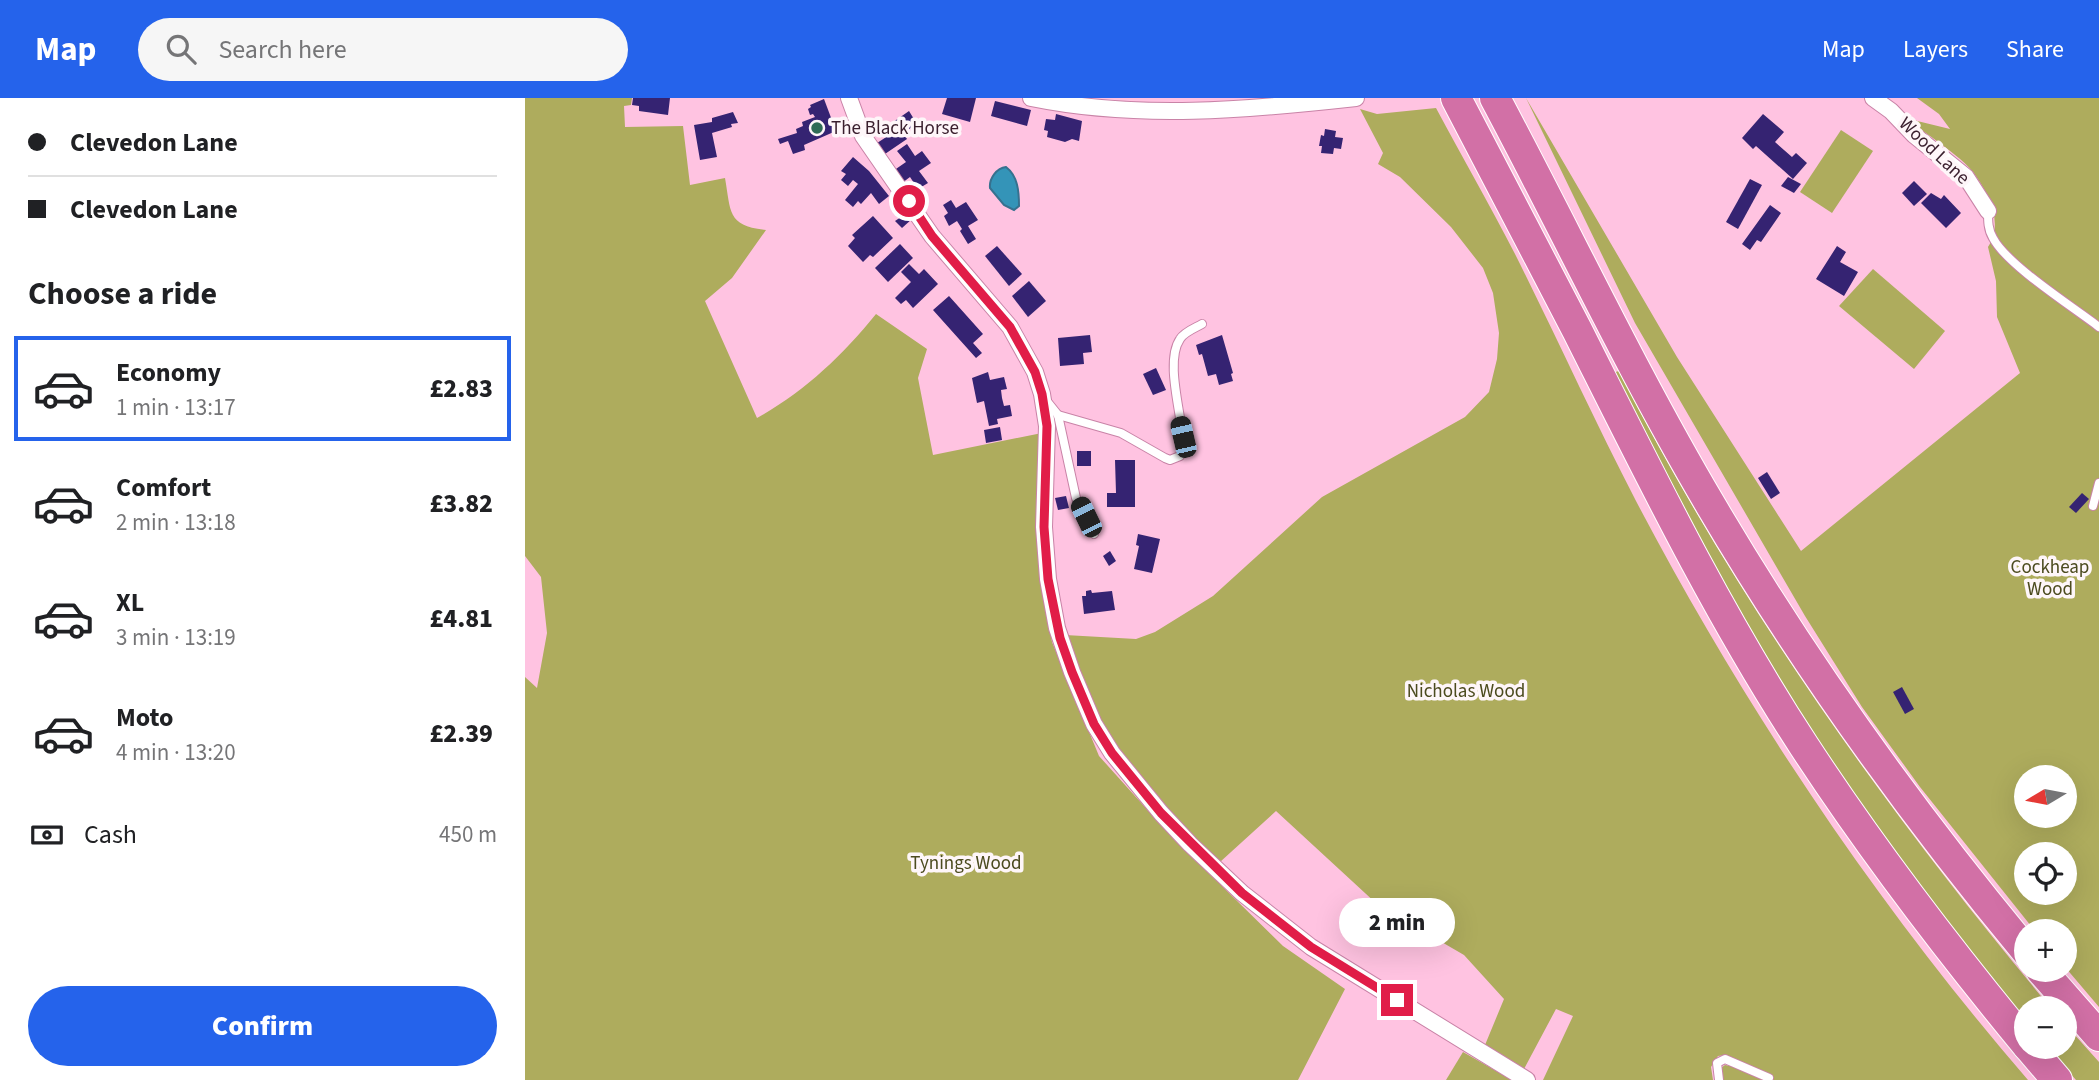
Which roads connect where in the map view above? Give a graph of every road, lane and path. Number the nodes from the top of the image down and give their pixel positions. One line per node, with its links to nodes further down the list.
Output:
1 (849, 98): 10 (street)
2 (1031, 98): 3 (street)
3 (1356, 98)
4 (1456, 98): 17 (highway)
5 (1495, 98): 15 (highway)
6 (1873, 98): 7 (street, Wood Lane)
7 (1988, 211): 9 (lane)
8 (1202, 324): 11 (lane)
9 (2099, 327)
10 (1042, 394): 11 (lane); 21 (street)
11 (1058, 415): 14 (lane)
12 (2099, 484): 13 (lane)
13 (2093, 506)
14 (1094, 534)
15 (2014, 936)
16 (2052, 982): 18 (highway)
17 (2014, 1030)
18 (2099, 1036)
19 (2038, 1059): 23 (highway)
20 (1769, 1078): 22 (lane)
21 (1527, 1080)
22 (1719, 1080)
23 (2057, 1080)

